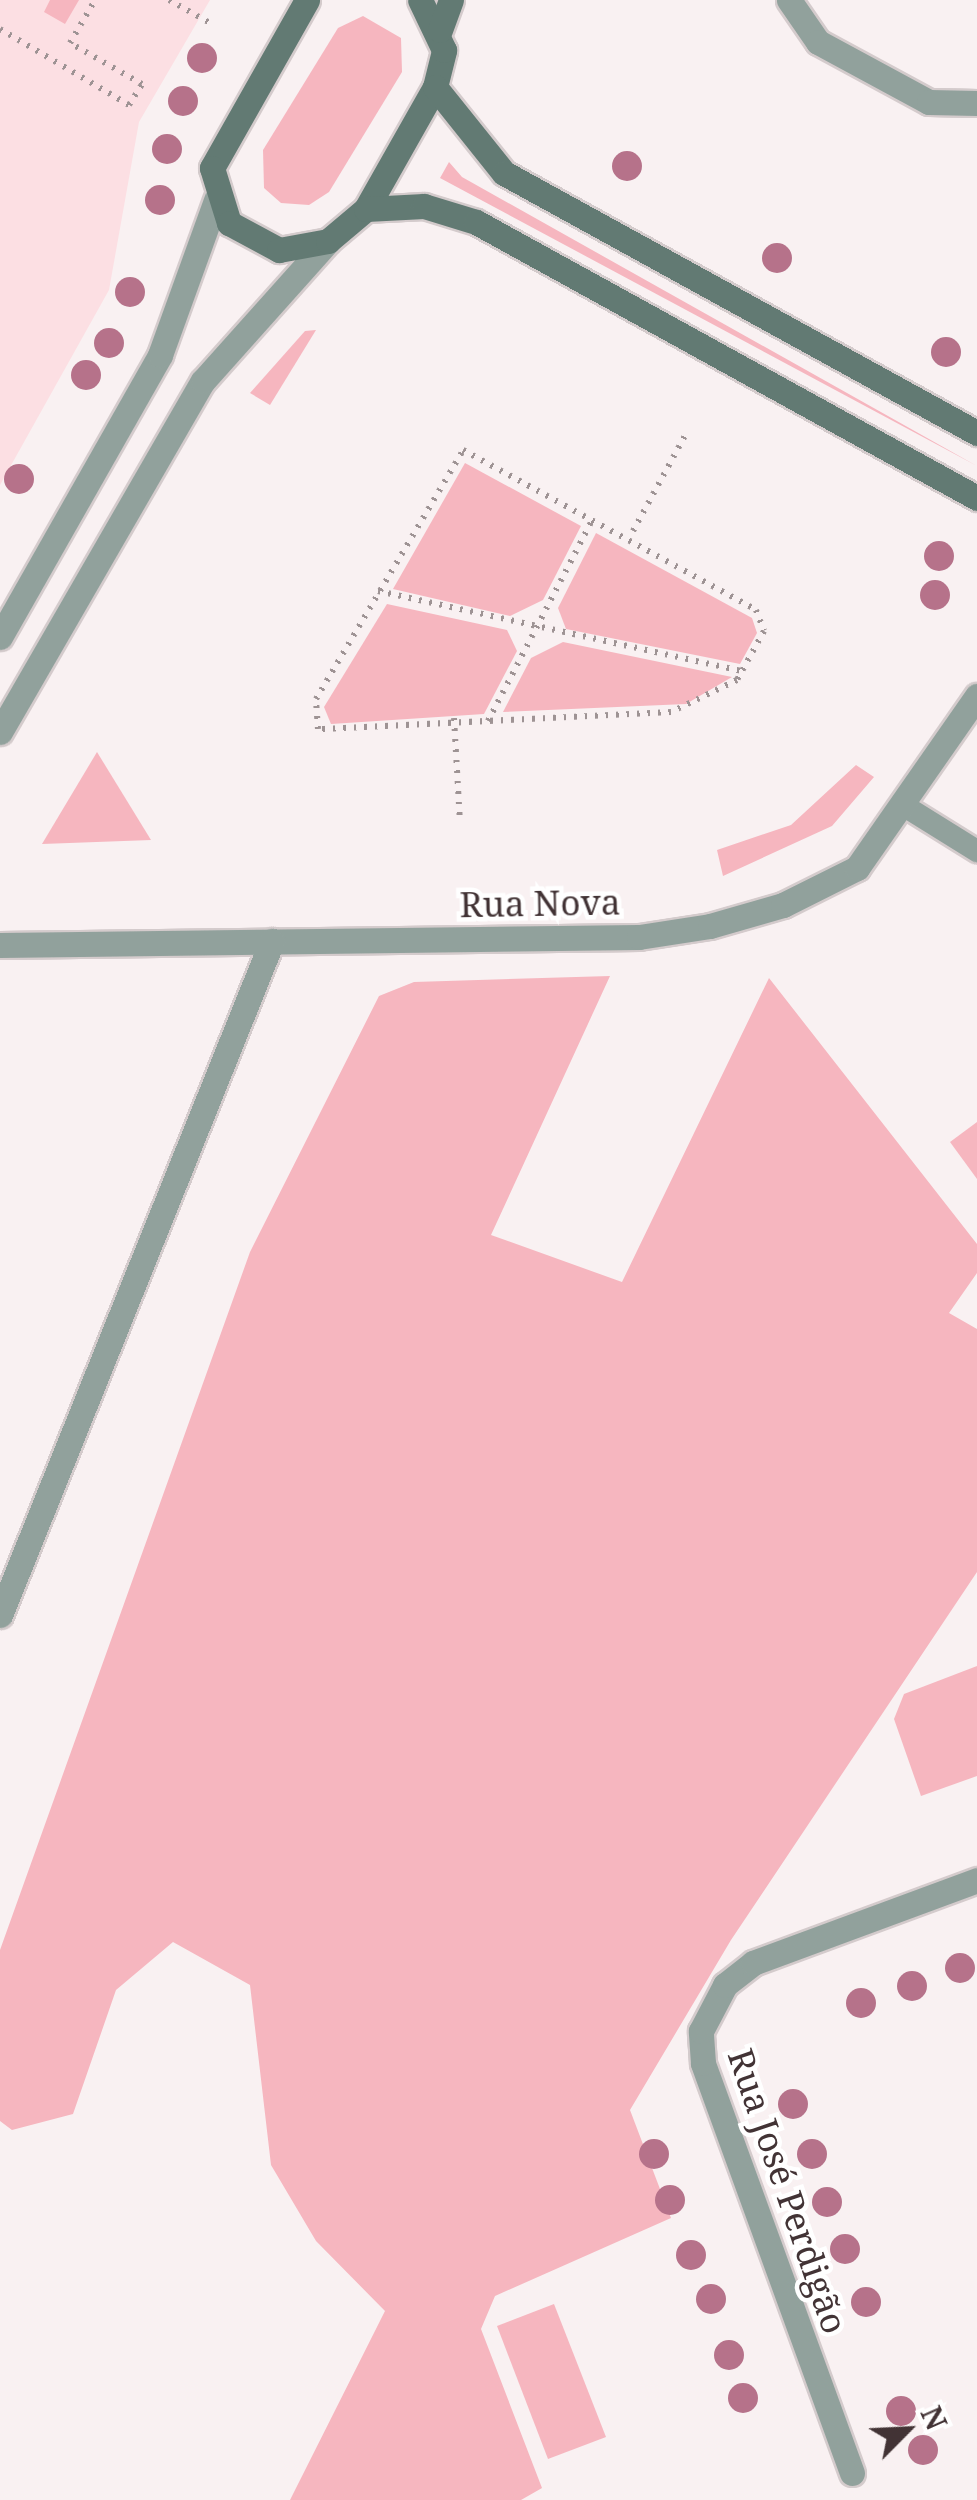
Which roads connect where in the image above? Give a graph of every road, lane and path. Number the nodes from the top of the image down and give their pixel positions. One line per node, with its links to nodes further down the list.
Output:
1 (95, 0): 8 (path)
2 (169, 0): 7 (path)
3 (308, 0): 12 (street)
4 (420, 0): 9 (street)
5 (451, 0): 9 (street)
6 (789, 0): 11 (street)
7 (210, 24)
8 (0, 29)
9 (440, 30): 10 (street)
10 (435, 87): 13 (street); 16 (street)
11 (977, 103)
12 (216, 200): 14 (street); 22 (street)
13 (366, 209): 14 (street); 17 (street)
14 (328, 241): 27 (street)
15 (688, 430): 19 (path)
16 (977, 433)
17 (977, 498)
18 (592, 520): 20 (path); 21 (path); 23 (path)
19 (632, 531)
20 (378, 591): 21 (path); 25 (path)
21 (537, 626): 23 (path); 26 (path)
22 (0, 636)
23 (742, 671): 26 (path)
24 (977, 696): 28 (street, Rua Nova)
25 (454, 718): 26 (path); 29 (path)
26 (488, 721)
27 (0, 732)
28 (906, 807): 30 (lane); 31 (street, Rua Nova)
29 (460, 822)
30 (977, 851)
31 (272, 941): 32 (street, Rua Nova); 33 (street)
32 (0, 945)
33 (0, 1615)
34 (977, 1880): 35 (street, Rua José Perdigão)
35 (852, 2473)

